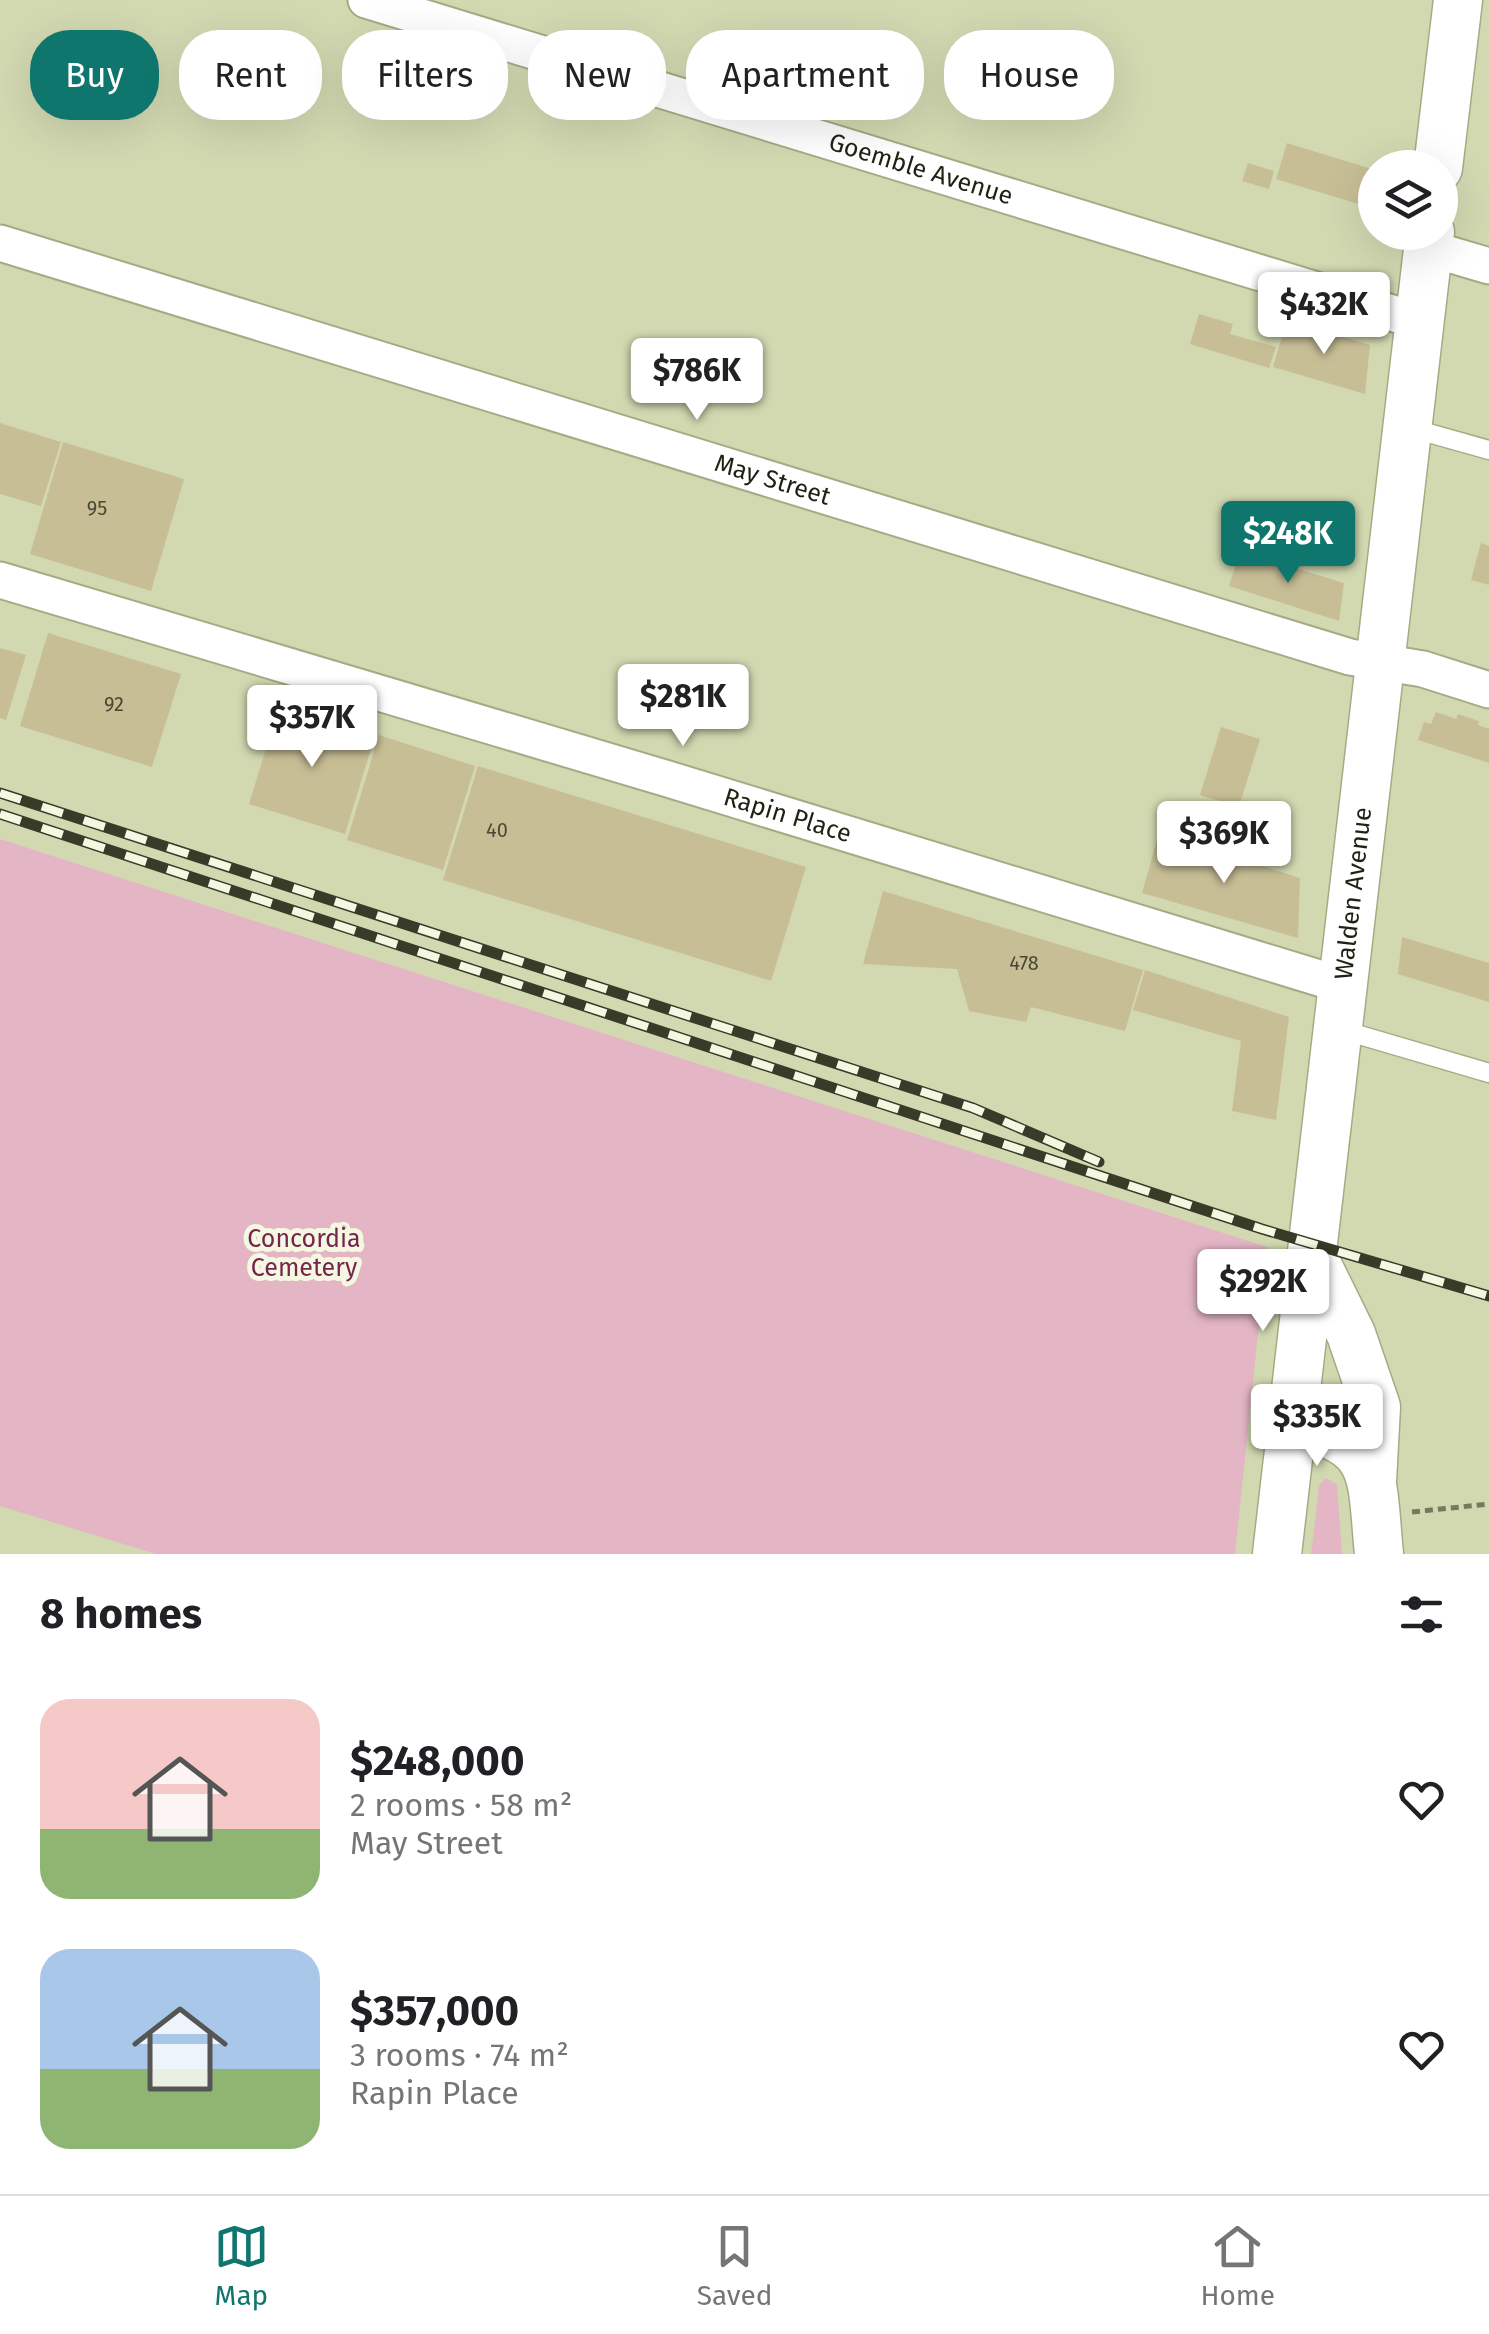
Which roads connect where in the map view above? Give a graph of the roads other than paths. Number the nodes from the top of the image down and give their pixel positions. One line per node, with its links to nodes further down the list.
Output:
1 (366, 0): 8 (street, Goemble Avenue)
2 (1458, 0): 3 (main road)
3 (1440, 150)
4 (0, 243): 12 (street, May Street)
5 (1428, 250): 8 (main road, Walden Avenue)
6 (1452, 250): 7 (street)
7 (1489, 266)
8 (1418, 321): 9 (main road, Walden Avenue)
9 (1407, 427): 10 (lane); 12 (main road, Walden Avenue)
10 (1489, 450)
11 (0, 580): 14 (street, Rapin Place)
12 (1379, 663): 13 (street, May Street); 14 (main road, Walden Avenue)
13 (1489, 690)
14 (1342, 1008): 15 (lane); 16 (main road, Walden Avenue)
15 (1489, 1073)
16 (1312, 1254): 17 (main road, Walden Avenue); 18 (main road)
17 (1291, 1422): 18 (main road); 19 (main road, Walden Avenue)
18 (1388, 1497): 20 (main road)
19 (1276, 1554)
20 (1379, 1554)

